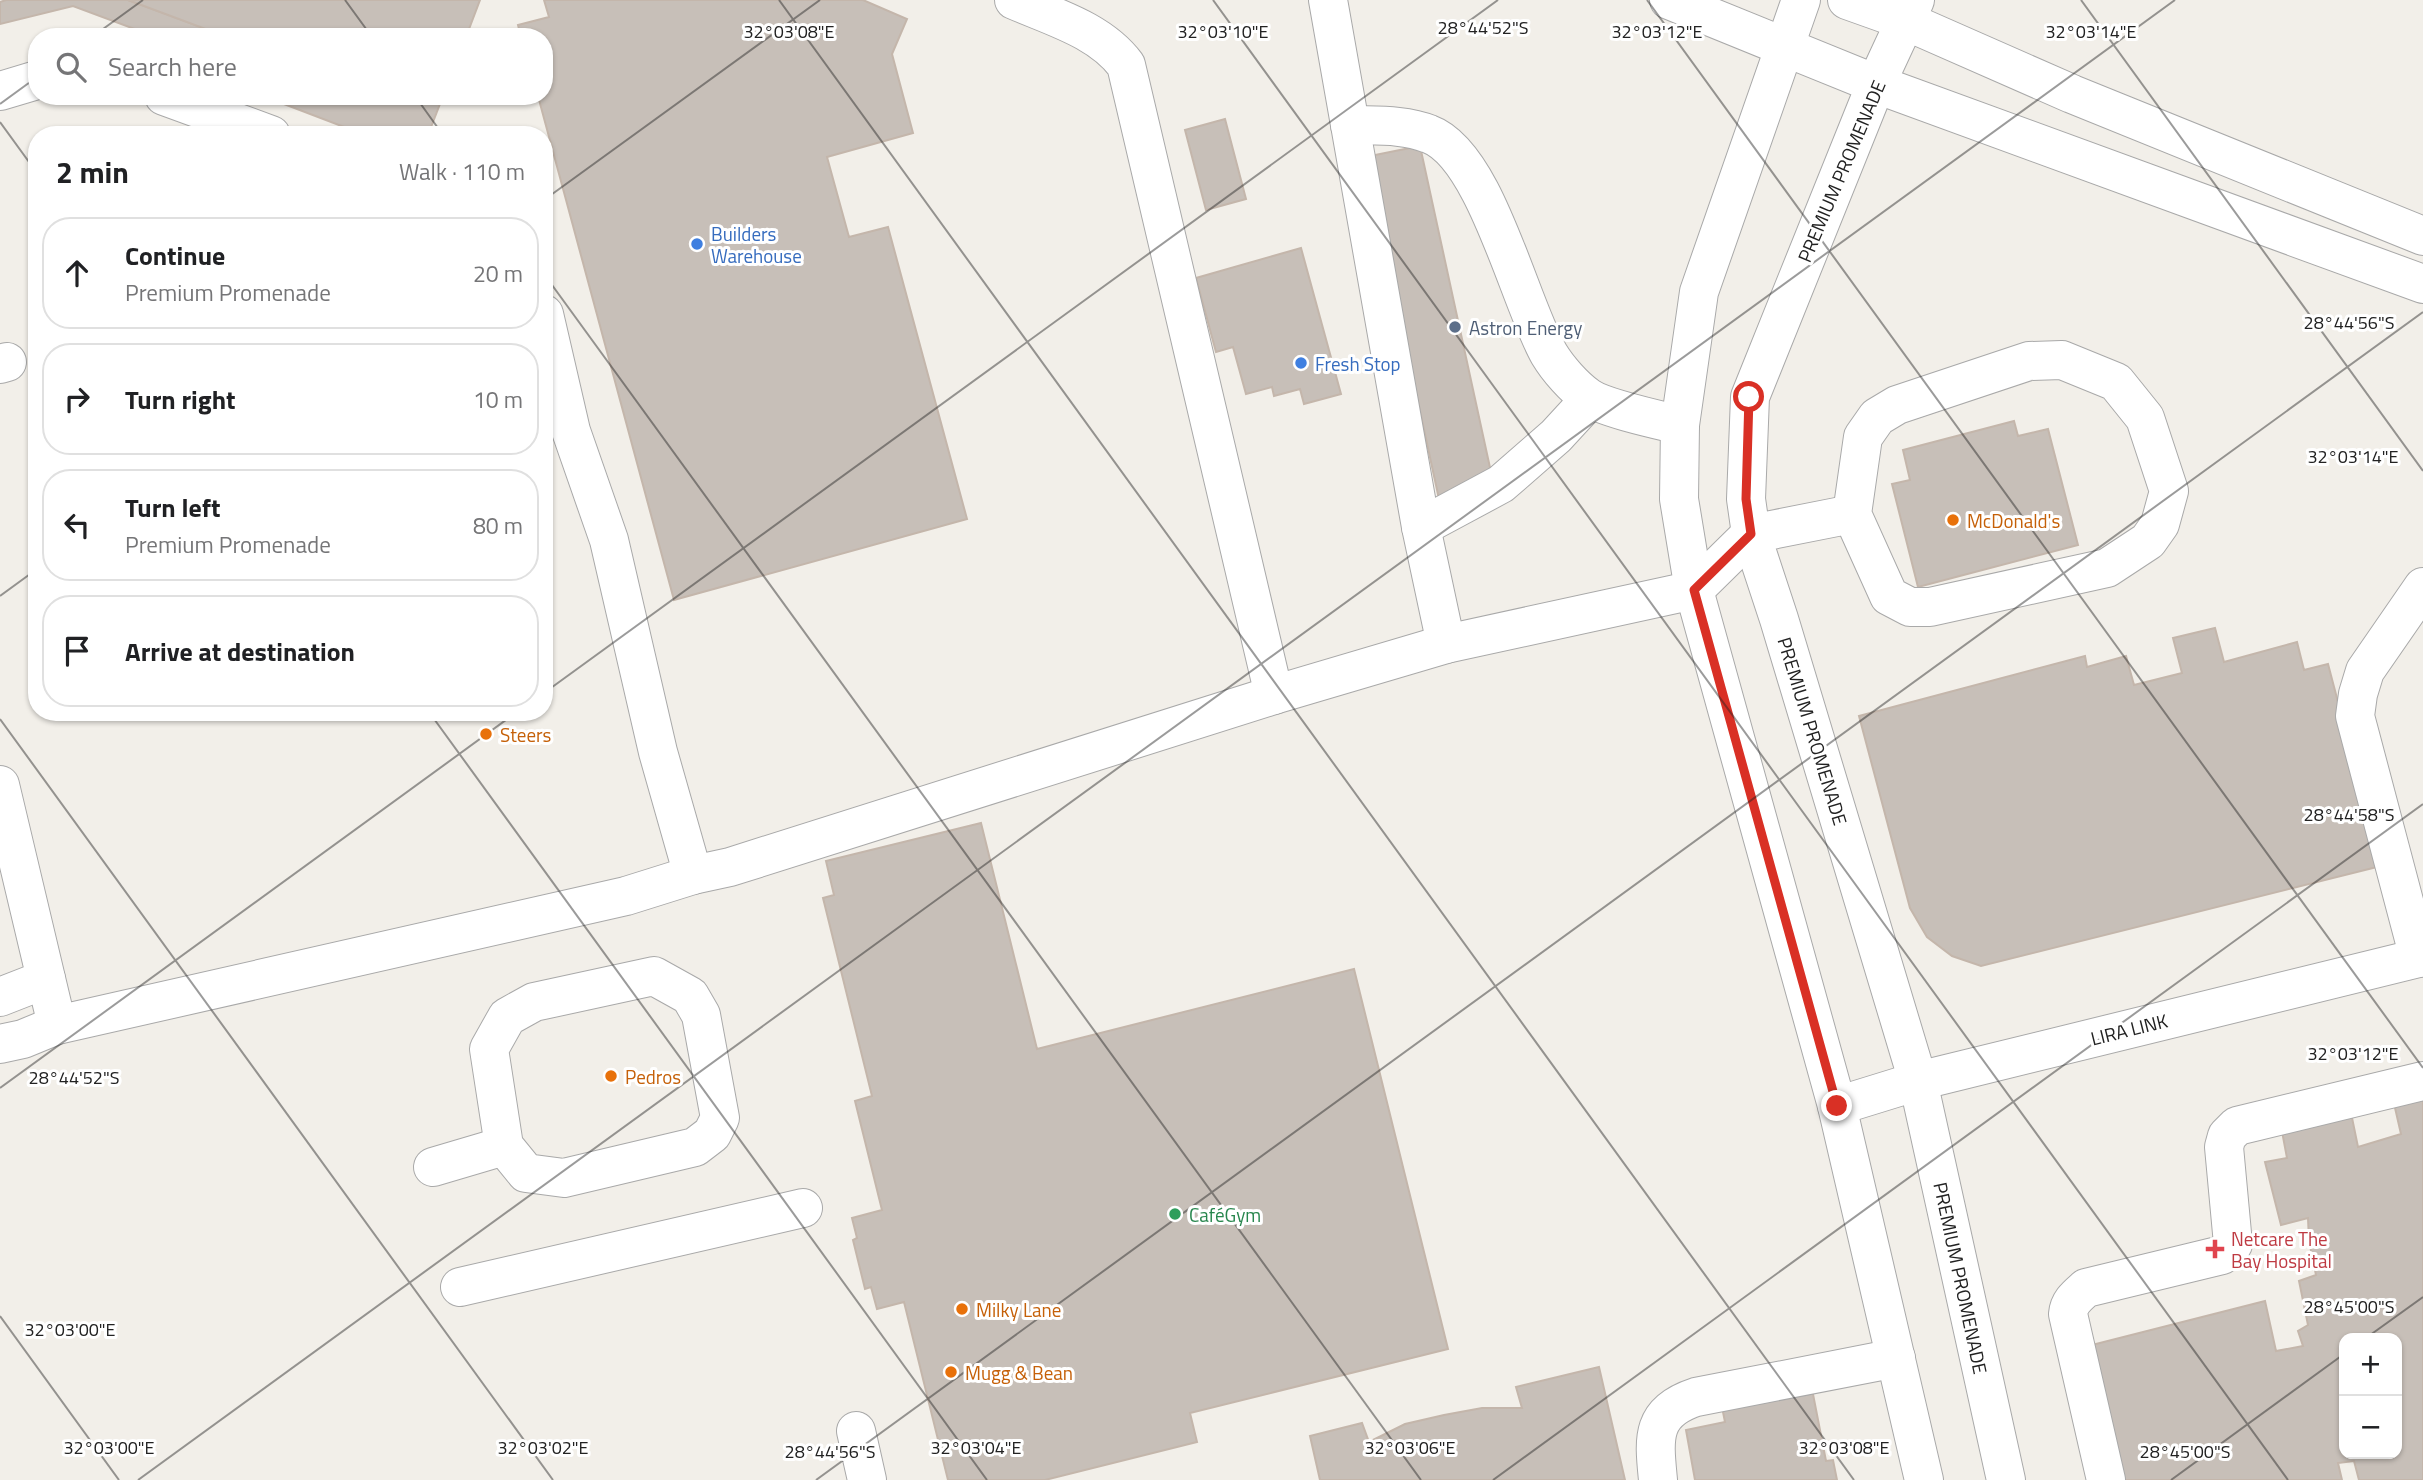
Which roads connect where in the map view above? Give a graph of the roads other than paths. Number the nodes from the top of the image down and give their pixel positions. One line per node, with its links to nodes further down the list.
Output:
1 (1014, 0): 25 (street)
2 (1328, 0): 12 (street)
3 (1668, 0): 7 (street)
4 (1801, 0): 7 (street)
5 (1847, 0): 6 (street)
6 (1910, 11): 9 (street, PREMIUM PROMENADE); 14 (street)
7 (1784, 46): 9 (street); 18 (street)
8 (28, 83): 10 (street)
9 (1876, 84): 15 (street); 21 (street, PREMIUM PROMENADE)
10 (0, 91)
11 (189, 105): 13 (street)
12 (1350, 125): 17 (street); 20 (street)
13 (246, 126)
14 (2423, 236)
15 (2423, 284)
16 (553, 353): 27 (street)
17 (1590, 399): 18 (street); 20 (street)
18 (1680, 425): 23 (street)
19 (1852, 514): 19 (street); 21 (street)
20 (1421, 527): 24 (street)
21 (1751, 534): 23 (street); 33 (street, PREMIUM PROMENADE)
22 (2423, 587): 28 (street)
23 (1694, 590): 24 (street); 35 (street)
24 (1446, 643): 25 (street)
25 (1274, 695): 27 (street)
26 (0, 785): 29 (street)
27 (693, 875): 31 (street)
28 (2421, 957): 33 (street, LIRA LINK)
29 (47, 979): 30 (street); 31 (street)
30 (0, 997)
31 (57, 1025): 32 (street)
32 (0, 1044)
33 (1918, 1081): 35 (street, LIRA LINK); 45 (street, PREMIUM PROMENADE)
34 (2423, 1081): 46 (street)
35 (1837, 1106): 40 (street)
36 (504, 1146): 36 (street); 37 (street)
37 (433, 1167)
38 (803, 1208): 39 (street)
39 (460, 1287)
40 (1896, 1358): 43 (street); 44 (street)
41 (856, 1431): 42 (street)
42 (867, 1480)
43 (1658, 1480)
44 (1924, 1480)
45 (2006, 1480)
46 (2106, 1480)

